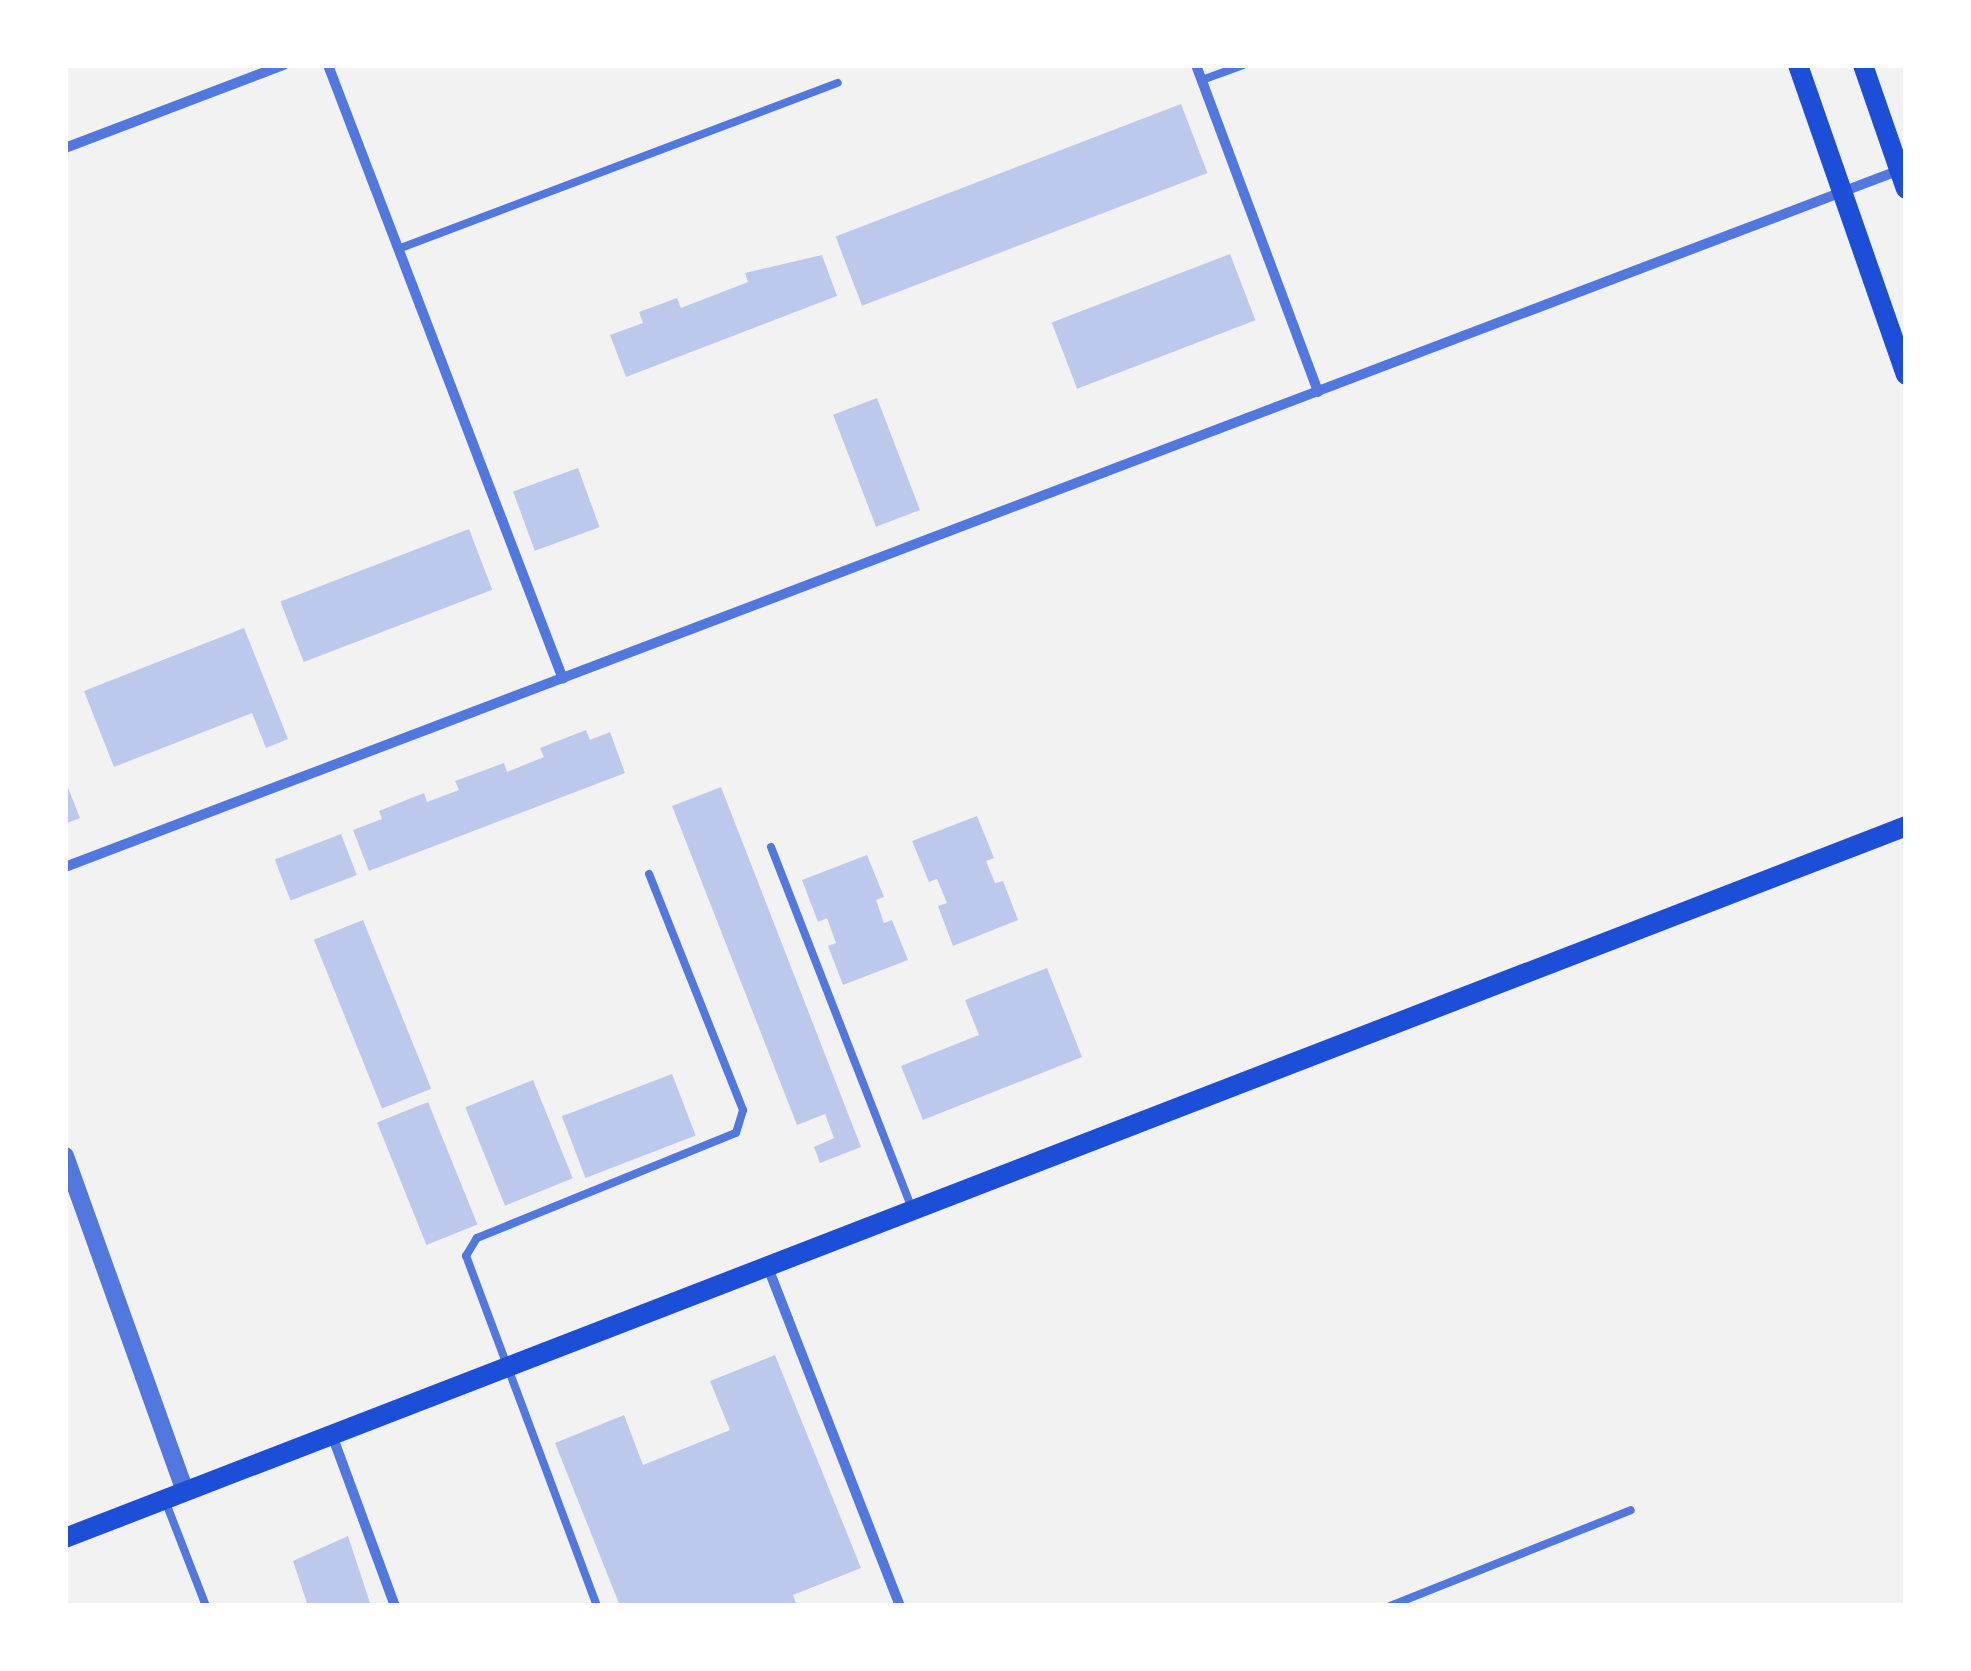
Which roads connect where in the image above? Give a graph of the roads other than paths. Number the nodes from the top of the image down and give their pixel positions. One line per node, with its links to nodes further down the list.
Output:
1 (284, 65): 9 (street)
2 (328, 65): 12 (street)
3 (1196, 65): 7 (street)
4 (1242, 65): 7 (lane)
5 (1798, 65): 11 (main road)
6 (1863, 65): 10 (main road)
7 (1202, 80): 14 (street)
8 (838, 83): 12 (lane)
9 (65, 148)
10 (1904, 176): 11 (street)
11 (1842, 192): 13 (main road); 14 (street)
12 (398, 249): 15 (street)
13 (1906, 376)
14 (1318, 392): 15 (street)
15 (562, 679): 18 (street)
16 (1906, 826): 21 (main road)
17 (772, 848): 21 (lane)
18 (65, 868)
19 (649, 874): 23 (lane)
20 (65, 1156): 25 (street)
21 (912, 1208): 22 (main road)
22 (767, 1264): 23 (main road); 32 (street)
23 (504, 1366): 24 (main road); 31 (lane)
24 (331, 1434): 25 (main road); 30 (street)
25 (185, 1491): 26 (main road)
26 (164, 1499): 28 (main road); 29 (lane)
27 (1631, 1510): 33 (lane)
28 (65, 1538)
29 (206, 1606)
30 (395, 1606)
31 (597, 1606)
32 (900, 1606)
33 (1390, 1606)

